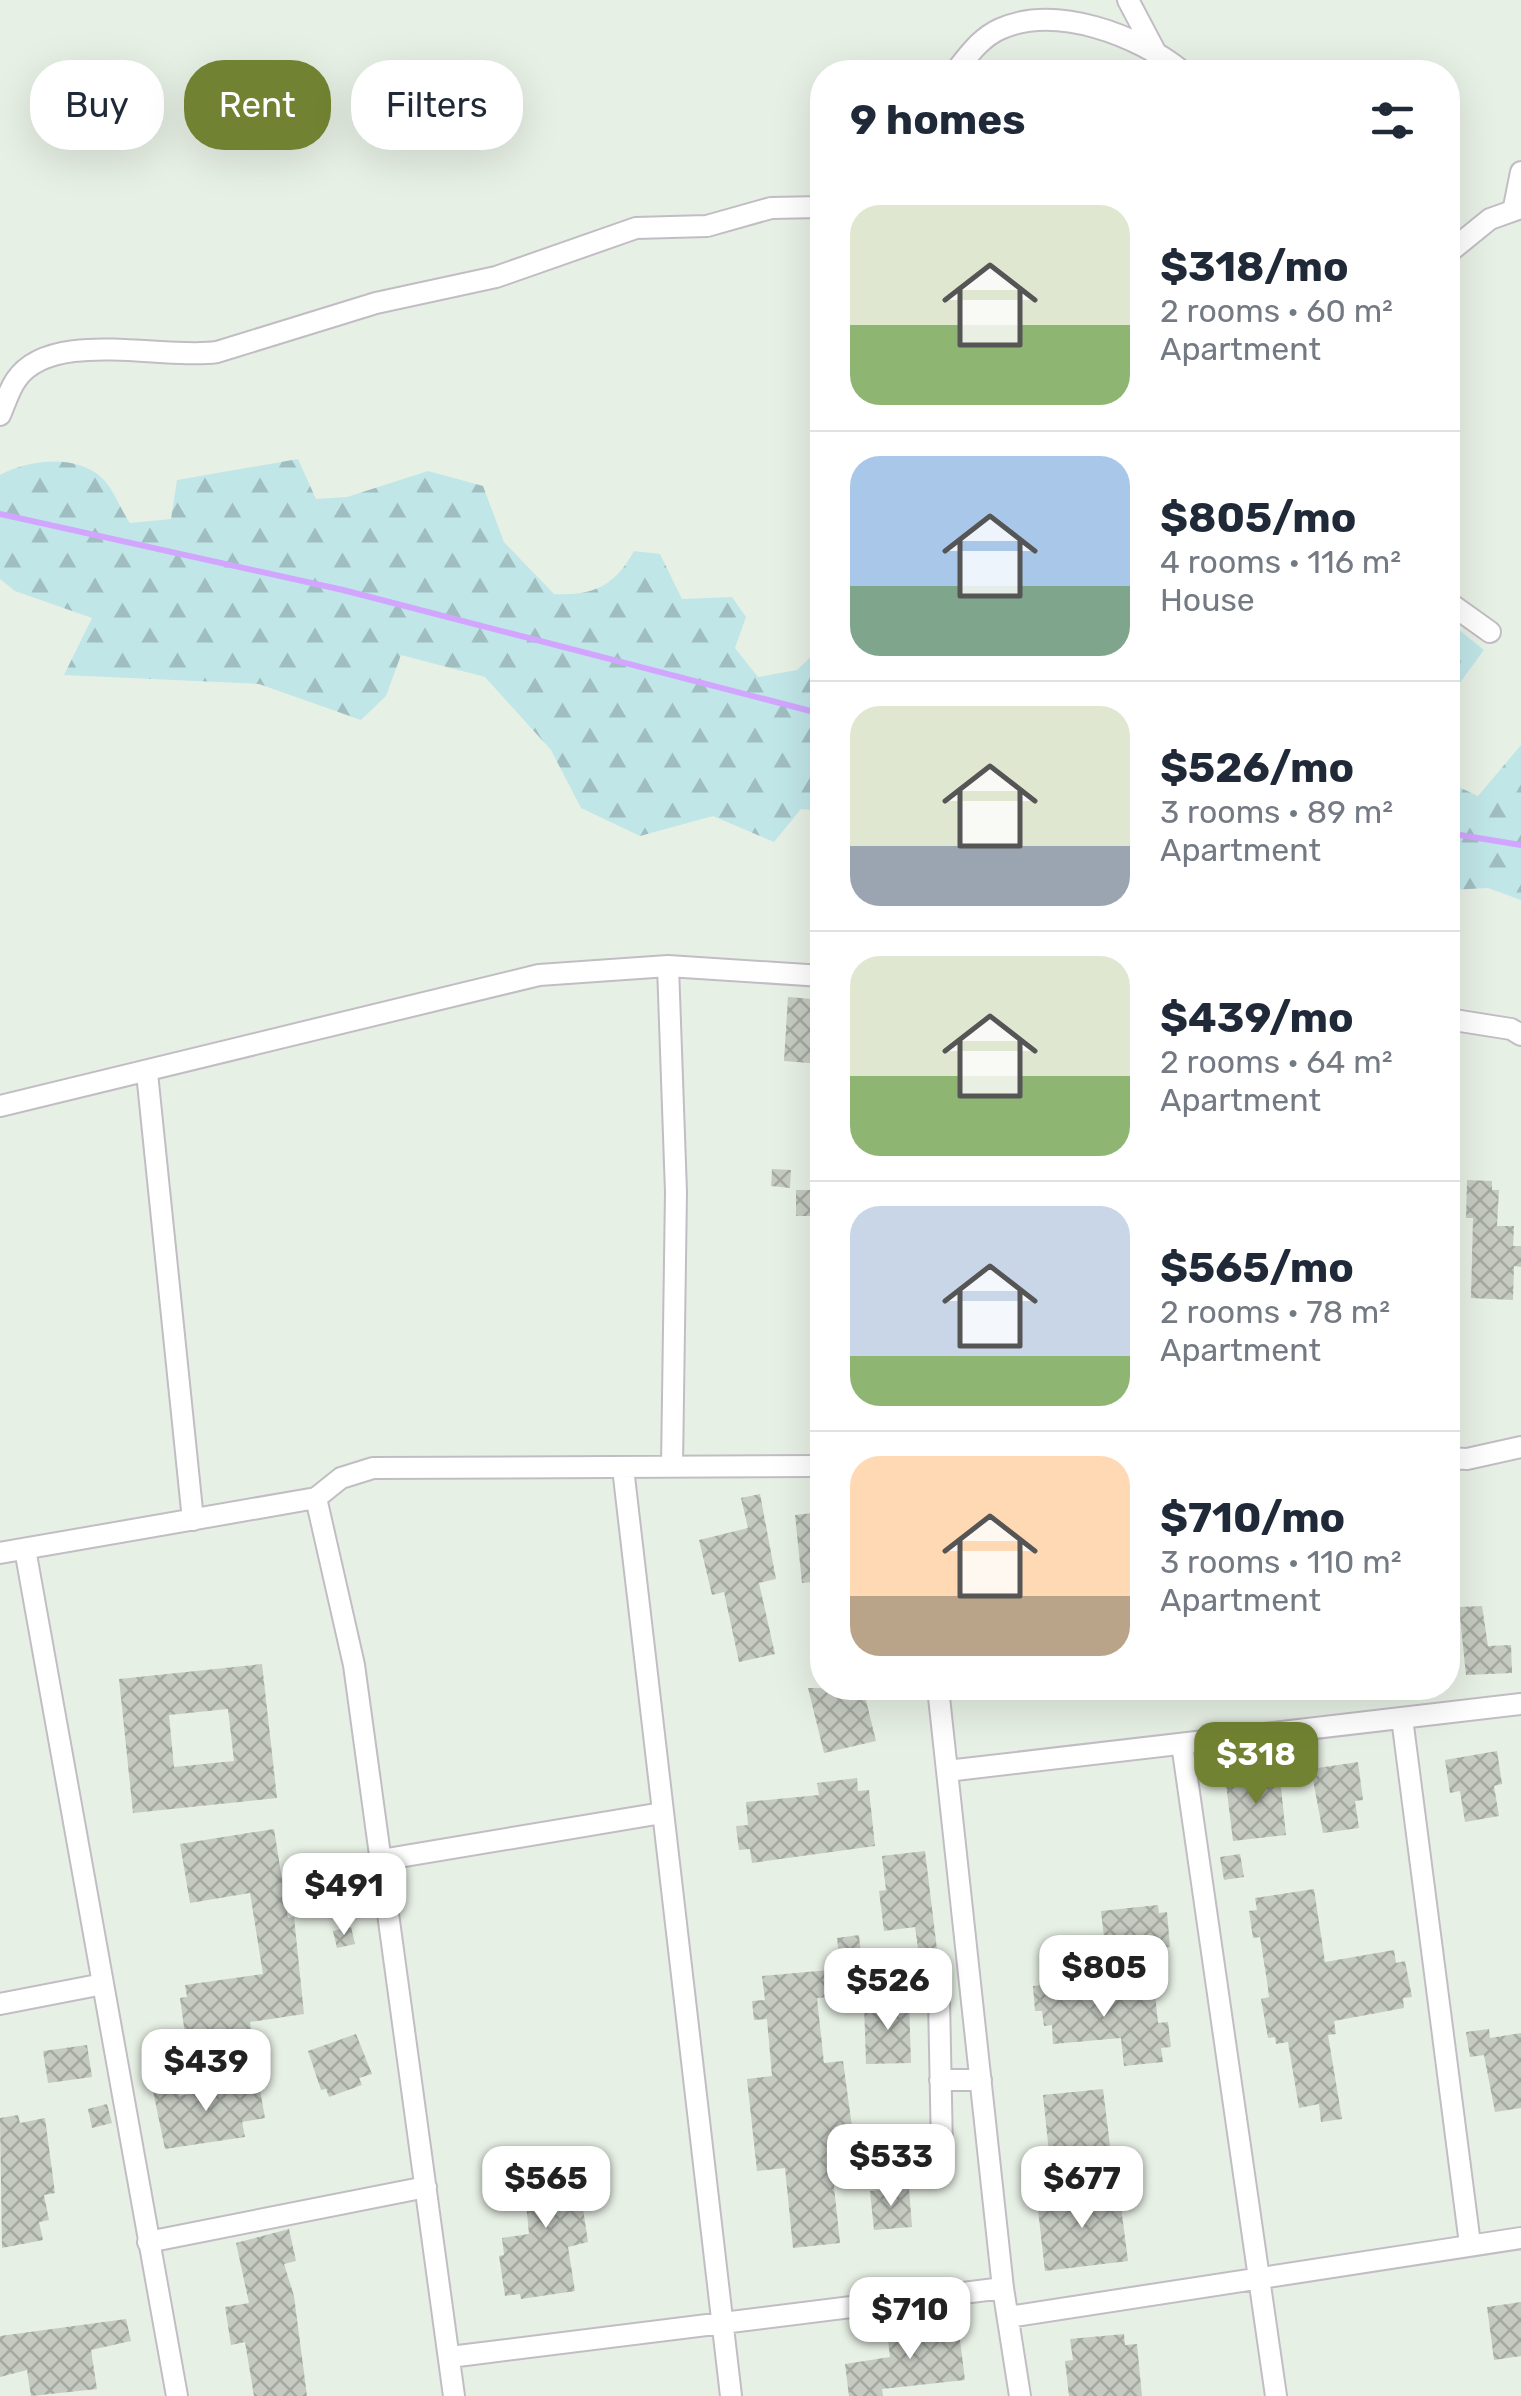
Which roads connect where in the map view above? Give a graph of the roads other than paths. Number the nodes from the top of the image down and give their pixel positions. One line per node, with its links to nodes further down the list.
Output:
1 (1128, 0): 2 (street)
2 (1158, 56): 3 (street); 4 (street)
3 (966, 60)
4 (1164, 60)
5 (1521, 172): 7 (street)
6 (810, 206): 9 (street)
7 (1518, 208): 8 (street)
8 (1460, 243)
9 (0, 415)
10 (1460, 611): 11 (street)
11 (1490, 632)
12 (668, 966): 13 (street); 16 (street); 20 (street)
13 (810, 975)
14 (1460, 1021): 15 (street)
15 (1521, 1035)
16 (147, 1073): 17 (street); 24 (street)
17 (0, 1106)
18 (1521, 1448): 19 (street)
19 (1460, 1459)
20 (672, 1466): 21 (street); 22 (street)
21 (810, 1466)
22 (623, 1468): 23 (street); 32 (street)
23 (316, 1498): 24 (street); 33 (street)
24 (193, 1520): 25 (street)
25 (25, 1549): 26 (street); 34 (street)
26 (0, 1553)
27 (939, 1700): 31 (street)
28 (1521, 1704): 29 (street)
29 (1402, 1718): 30 (street); 45 (street)
30 (1182, 1744): 31 (street); 46 (street)
31 (948, 1771): 37 (street)
32 (662, 1813): 33 (street); 49 (street)
33 (381, 1860): 42 (street)
34 (102, 1984): 36 (street); 44 (street)
35 (938, 1999): 38 (street)
36 (0, 2004)
37 (976, 2041): 38 (street); 40 (street)
38 (939, 2047): 39 (street)
39 (940, 2080): 40 (street); 41 (street)
40 (981, 2080): 47 (street)
41 (942, 2149)
42 (426, 2186): 44 (street); 50 (street)
43 (1521, 2238): 45 (street)
44 (148, 2242): 51 (street)
45 (1470, 2244): 46 (street)
46 (1258, 2279): 48 (street); 55 (street)
47 (1003, 2288): 48 (street); 49 (street)
48 (1008, 2318): 54 (street)
49 (720, 2324): 50 (street); 53 (street)
50 (450, 2356): 52 (street)
51 (177, 2396)
52 (454, 2396)
53 (731, 2396)
54 (1020, 2396)
55 (1276, 2396)

